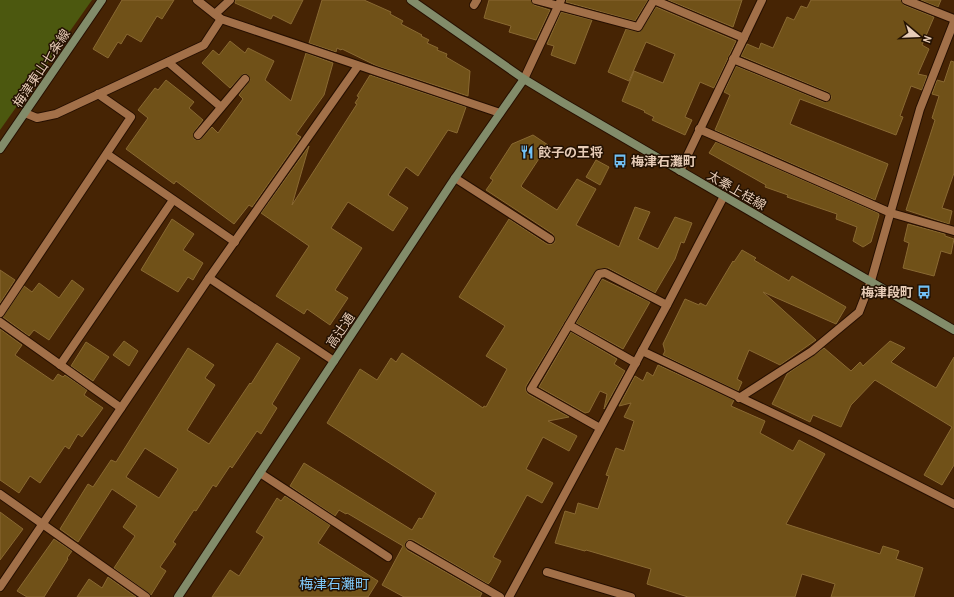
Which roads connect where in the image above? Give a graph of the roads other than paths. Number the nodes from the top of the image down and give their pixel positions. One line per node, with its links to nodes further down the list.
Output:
1 (102, 0): 22 (main road, 梅津東山七条線)
2 (197, 0): 9 (street)
3 (230, 0): 9 (street)
4 (411, 0): 18 (main road, 太秦上桂線)
5 (536, 0): 8 (street)
6 (762, 0): 13 (street)
7 (906, 0): 11 (street)
8 (560, 3): 13 (street); 18 (street)
9 (214, 14): 10 (street)
10 (221, 19): 15 (street); 16 (street)
11 (954, 19)
12 (954, 22): 32 (street)
13 (744, 38): 14 (street)
14 (733, 59): 20 (street); 24 (street)
15 (168, 62): 19 (street); 21 (street)
16 (358, 66): 23 (street); 35 (street)
17 (245, 79): 21 (street)
18 (524, 79): 23 (main road, 高辻通); 28 (main road, 太秦上桂線)
19 (98, 94): 22 (street); 27 (street)
20 (826, 97)
21 (221, 108): 25 (street)
22 (25, 113): 26 (main road, 梅津東山七条線)
23 (500, 113): 29 (main road, 高辻通)
24 (699, 128): 28 (street); 32 (street)
25 (198, 134)
26 (0, 149)
27 (107, 154): 31 (street); 39 (street)
28 (680, 171): 30 (main road, 太秦上桂線)
29 (455, 178): 34 (street); 44 (main road, 高辻通)
30 (724, 196): 37 (main road, 太秦上桂線); 38 (street)
31 (173, 200): 35 (street); 46 (street)
32 (891, 213): 33 (street); 37 (street)
33 (954, 231)
34 (550, 239)
35 (235, 242): 36 (street)
36 (209, 278): 44 (street); 48 (street)
37 (871, 281): 42 (main road, 太秦上桂線); 47 (street)
38 (667, 305): 41 (street); 43 (street)
39 (0, 313)
40 (0, 322): 46 (street)
41 (569, 325): 45 (street); 49 (street)
42 (954, 330)
43 (642, 351): 45 (street); 47 (street)
44 (334, 361): 50 (main road, 高辻通)
45 (636, 363): 49 (street)
46 (60, 365): 48 (street)
47 (739, 398): 52 (street)
48 (121, 408): 53 (street)
49 (600, 428): 61 (street)
50 (260, 473): 55 (street); 59 (main road, 高辻通)
51 (0, 494): 53 (street)
52 (954, 504)
53 (43, 524): 57 (street); 58 (street)
54 (410, 545): 60 (street)
55 (388, 557)
56 (547, 572): 62 (street)
57 (0, 587)
58 (146, 597)
59 (178, 597)
60 (500, 597)
61 (510, 597)
62 (631, 597)

